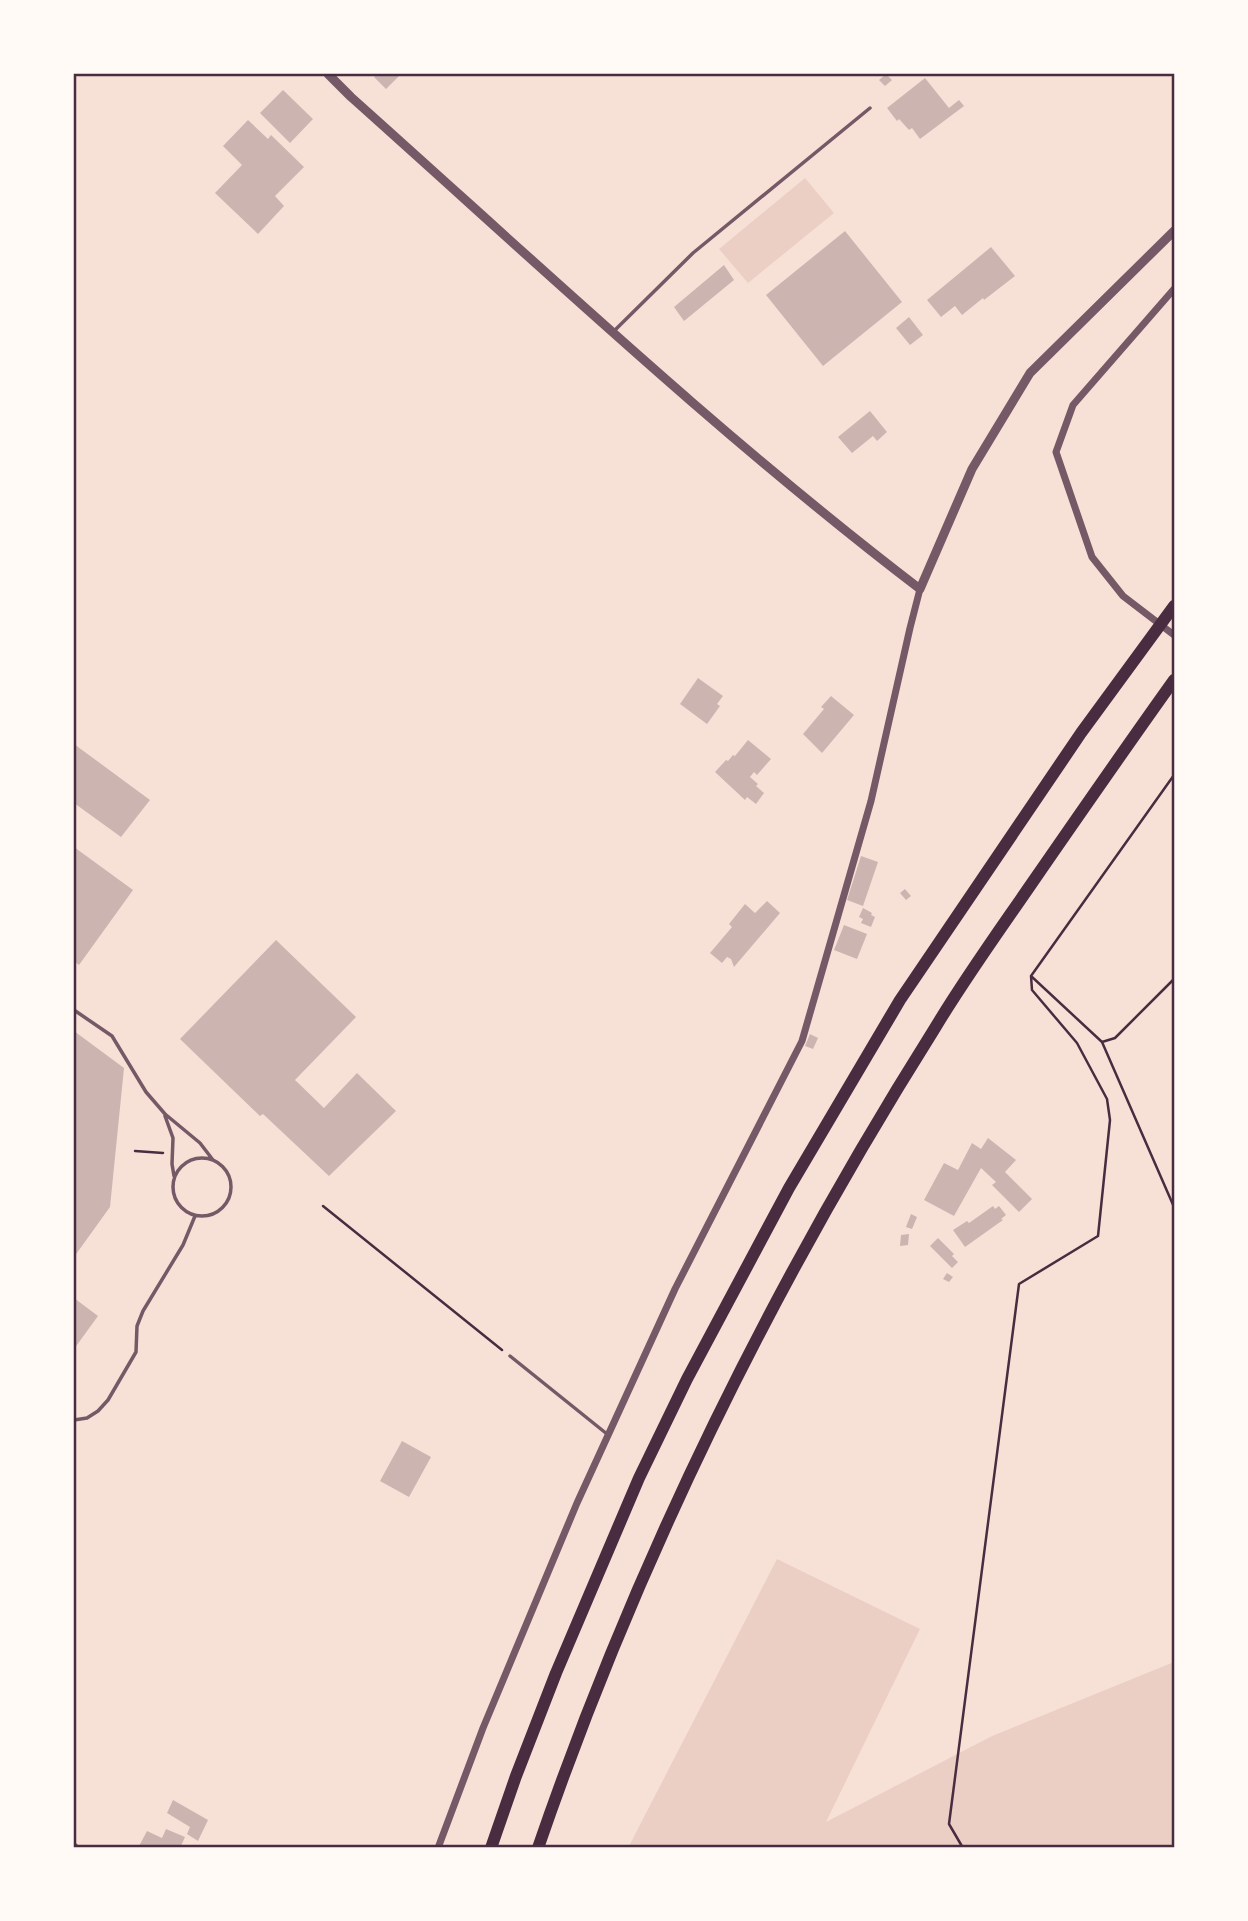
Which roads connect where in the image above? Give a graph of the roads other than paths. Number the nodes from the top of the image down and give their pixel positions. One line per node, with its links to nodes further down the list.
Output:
1 (328, 74): 5 (street)
2 (870, 108): 5 (lane)
3 (1174, 231): 6 (street)
4 (1174, 289): 8 (street)
5 (612, 332): 6 (street)
6 (920, 589): 17 (street)
7 (1174, 606): 19 (highway)
8 (1174, 635)
9 (1174, 680): 20 (highway)
10 (74, 1010): 11 (lane)
11 (165, 1114): 12 (lane); 13 (lane)
12 (213, 1160): 13 (lane); 14 (lane)
13 (175, 1178): 14 (lane)
14 (195, 1216): 16 (lane)
15 (510, 1356): 17 (lane)
16 (74, 1420)
17 (608, 1435): 18 (street)
18 (438, 1847)
19 (491, 1847)
20 (538, 1847)

